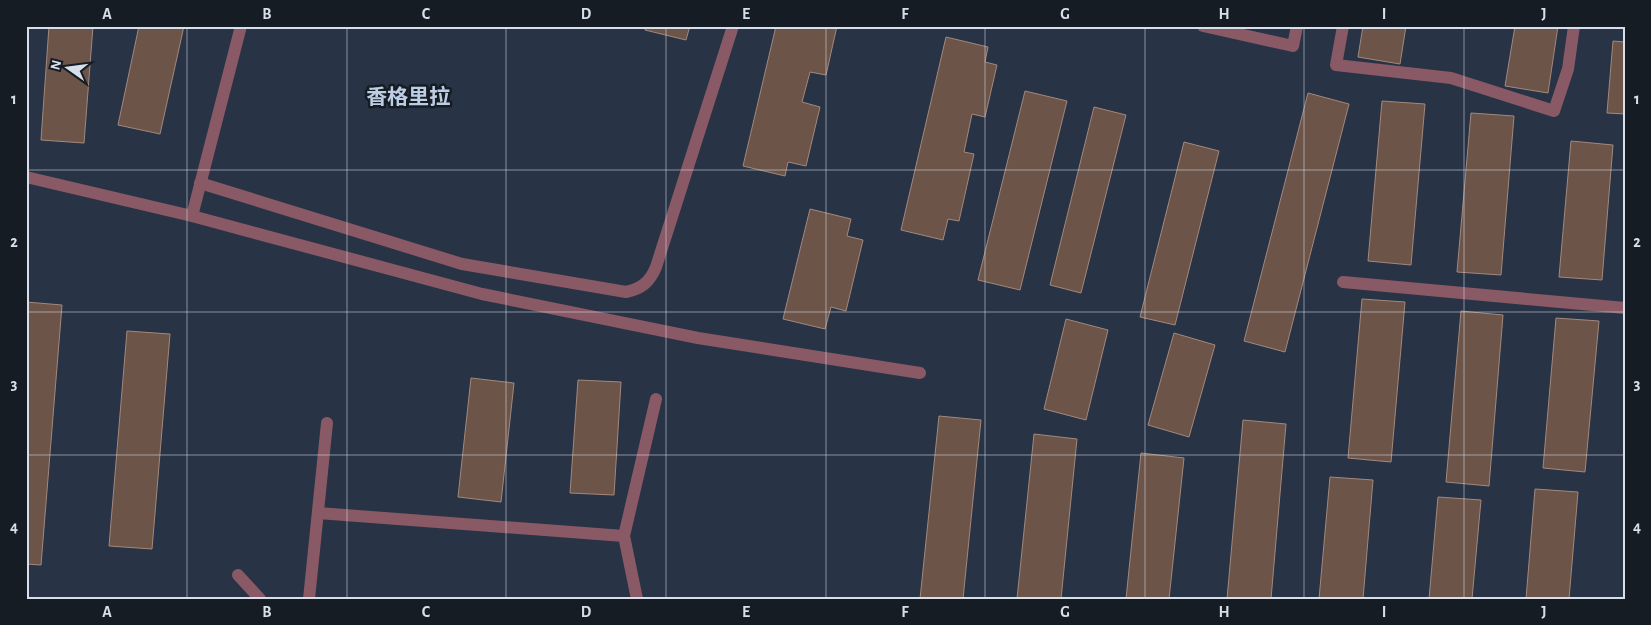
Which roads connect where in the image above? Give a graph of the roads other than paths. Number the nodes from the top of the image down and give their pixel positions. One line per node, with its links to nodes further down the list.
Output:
1 (241, 26): 8 (street)
2 (733, 26): 8 (street)
3 (1203, 26): 4 (street)
4 (1297, 26)
5 (1342, 26): 6 (street)
6 (1574, 26)
7 (26, 177): 9 (street)
8 (200, 182): 9 (street)
9 (192, 216): 12 (street)
10 (1343, 282): 11 (street)
11 (1625, 308)
12 (920, 373)
13 (656, 399): 16 (street)
14 (327, 423): 15 (street)
15 (318, 513): 16 (street); 19 (street)
16 (624, 536): 20 (street)
17 (238, 575): 18 (street)
18 (260, 599)
19 (309, 599)
20 (637, 599)

